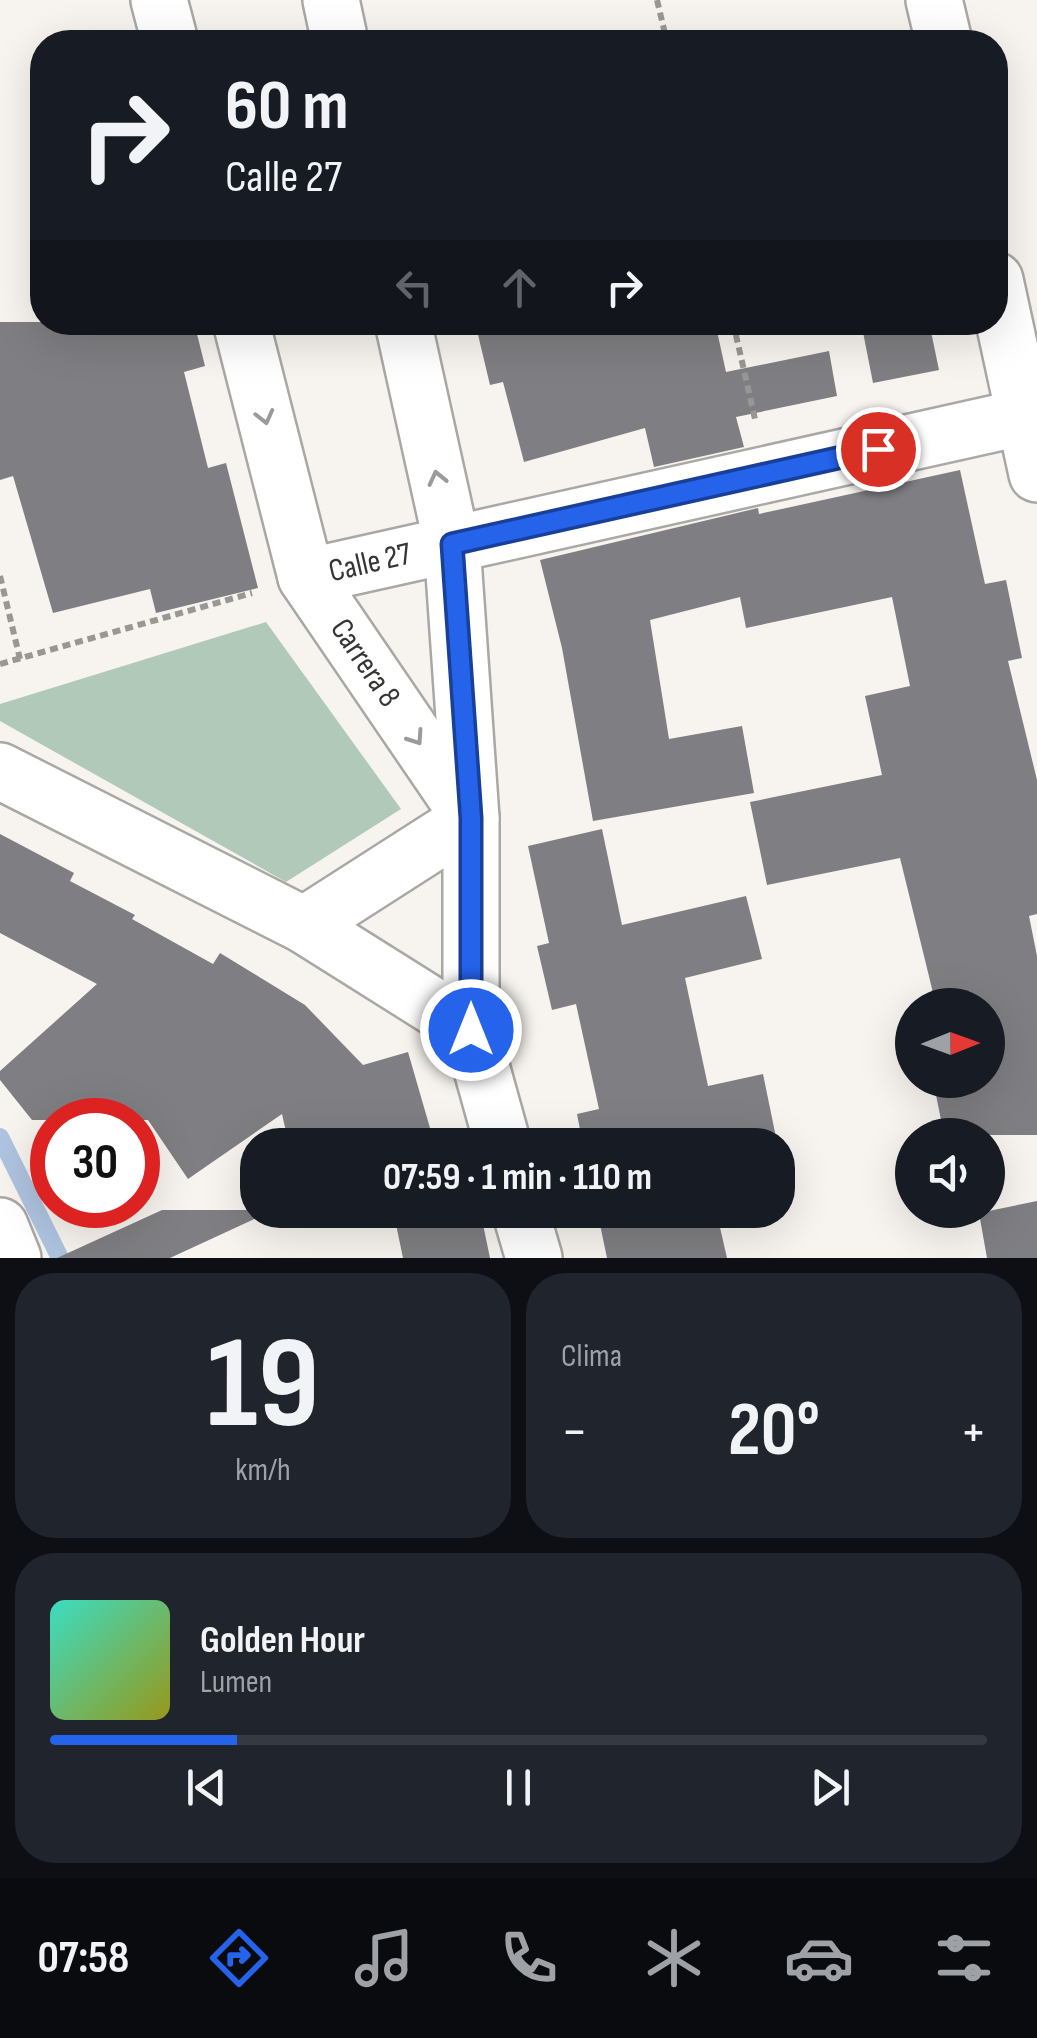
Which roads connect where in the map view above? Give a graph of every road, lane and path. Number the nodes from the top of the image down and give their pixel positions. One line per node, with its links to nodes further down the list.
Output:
1 (159, 0): 5 (street)
2 (331, 0): 6 (street)
3 (656, 0): 7 (path)
4 (934, 0): 8 (street)
5 (167, 30)
6 (337, 30)
7 (663, 30)
8 (941, 30)
9 (1008, 329): 13 (street)
10 (245, 335): 18 (street, Carrera 8, one-way to 18)
11 (405, 335): 16 (street, one-way to 11)
12 (736, 335): 14 (path)
13 (1031, 415): 14 (street, Calle 27); 15 (street)
14 (768, 473): 16 (street, Calle 27)
15 (1037, 474)
16 (452, 544): 18 (street, Calle 27); 22 (street)
17 (0, 576): 19 (path)
18 (306, 577): 19 (path, Calle 27); 22 (street, Carrera 8, one-way to 22)
19 (20, 659): 20 (path, Calle 27)
20 (0, 664)
21 (0, 771): 23 (street)
22 (471, 818): 23 (street); 24 (street)
23 (304, 925): 24 (street)
24 (471, 1030): 25 (street)
25 (497, 1128)
26 (0, 1226): 28 (street)
27 (525, 1228): 29 (street)
28 (13, 1258)
29 (534, 1258)

